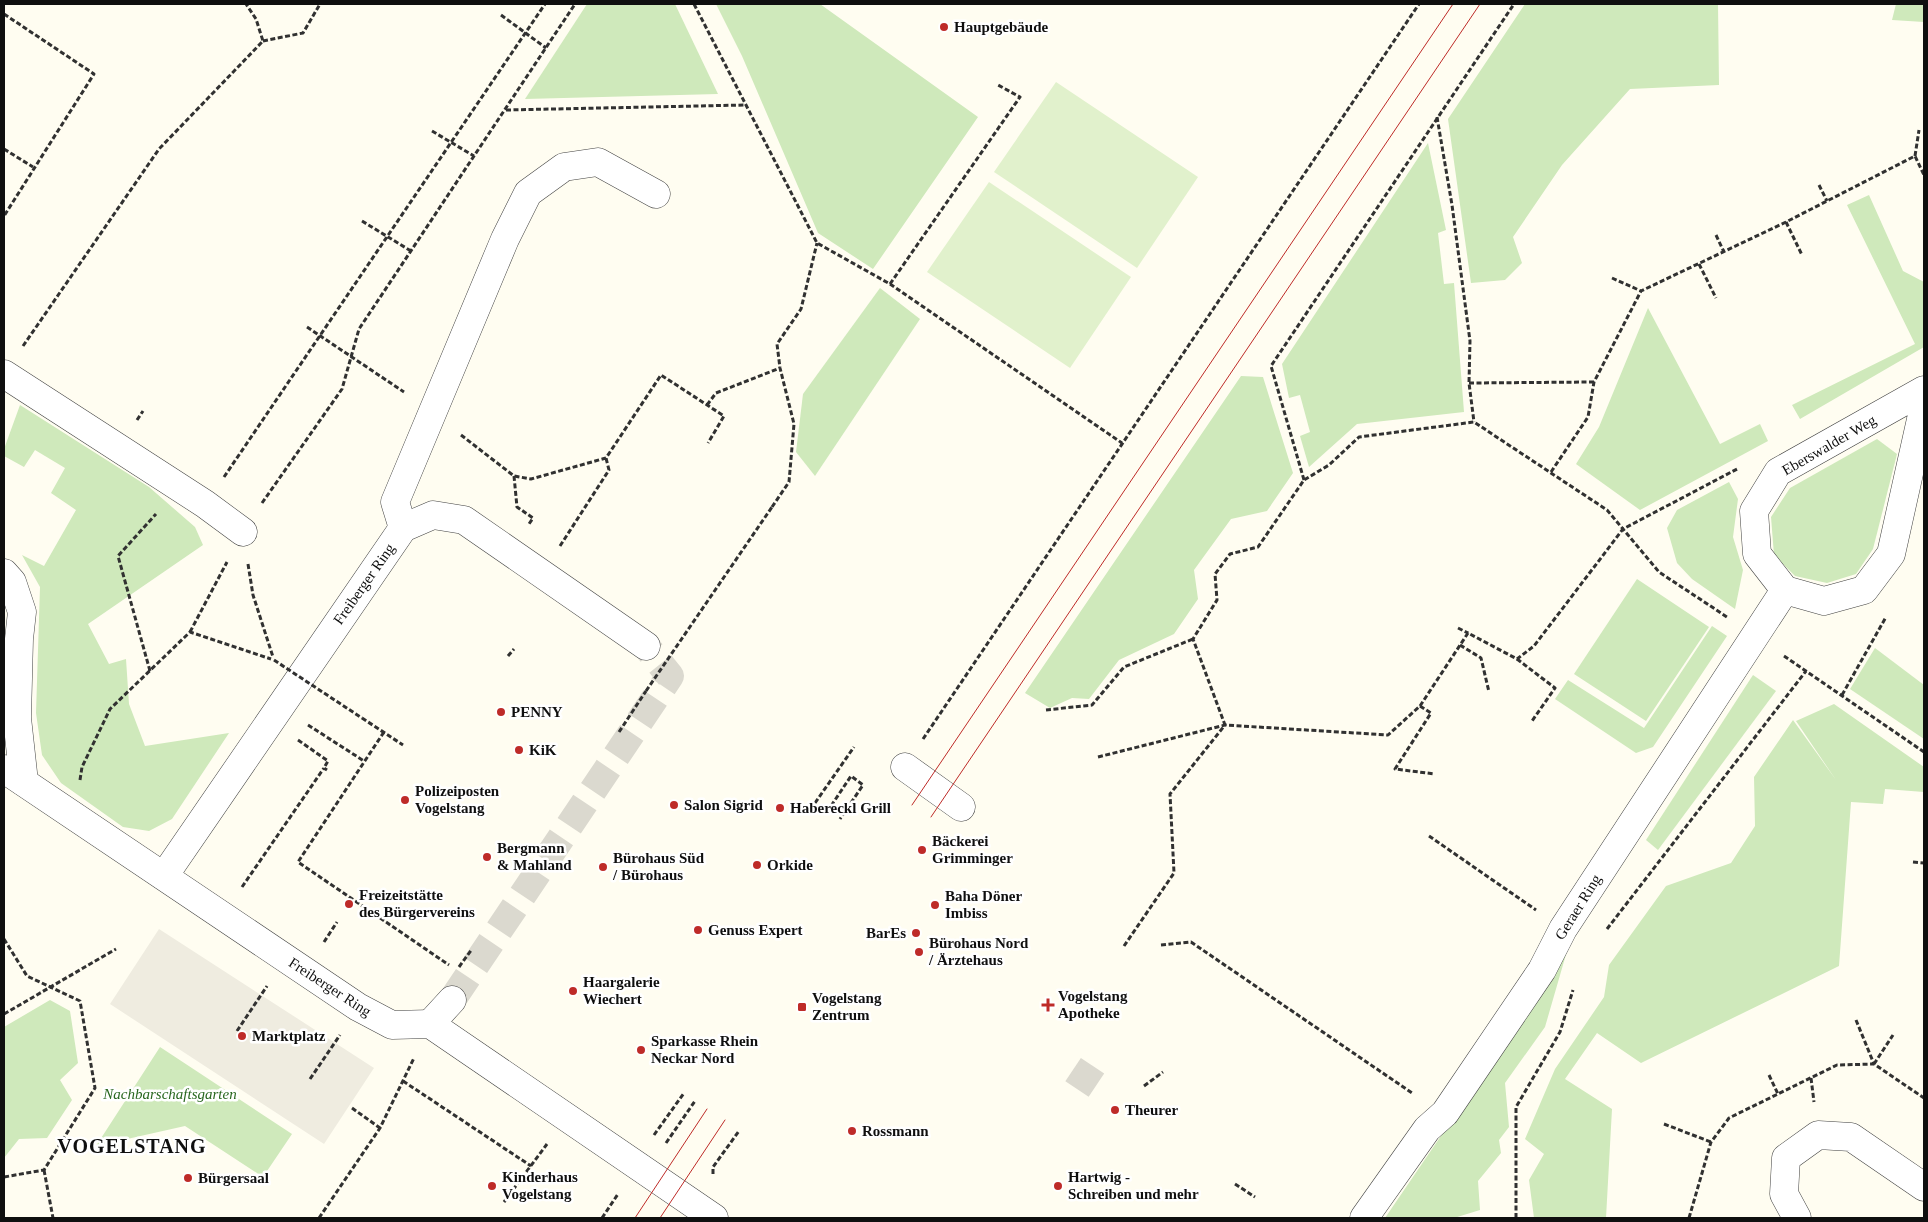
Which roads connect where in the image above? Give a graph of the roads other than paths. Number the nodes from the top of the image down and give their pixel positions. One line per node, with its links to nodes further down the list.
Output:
1 (656, 194): 5 (street)
2 (4, 374): 6 (street)
3 (1924, 390): 8 (street, Eberswalder Weg)
4 (1924, 406): 8 (street)
5 (403, 528): 10 (street, Freiberger Ring); 15 (street, Freiberger Ring)
6 (243, 532)
7 (4, 573): 9 (street, Freiberger Ring)
8 (1785, 590): 20 (street, Geraer Ring)
9 (18, 639): 11 (street); 13 (street, Freiberger Ring)
10 (646, 646)
11 (4, 662)
12 (904, 767): 14 (street)
13 (14, 775): 15 (street, Freiberger Ring)
14 (961, 807)
15 (164, 876): 17 (street, Freiberger Ring)
16 (452, 1000): 17 (street)
17 (430, 1024): 19 (street)
18 (1924, 1187): 21 (street)
19 (708, 1215)
20 (1364, 1218)
21 (1797, 1218)

